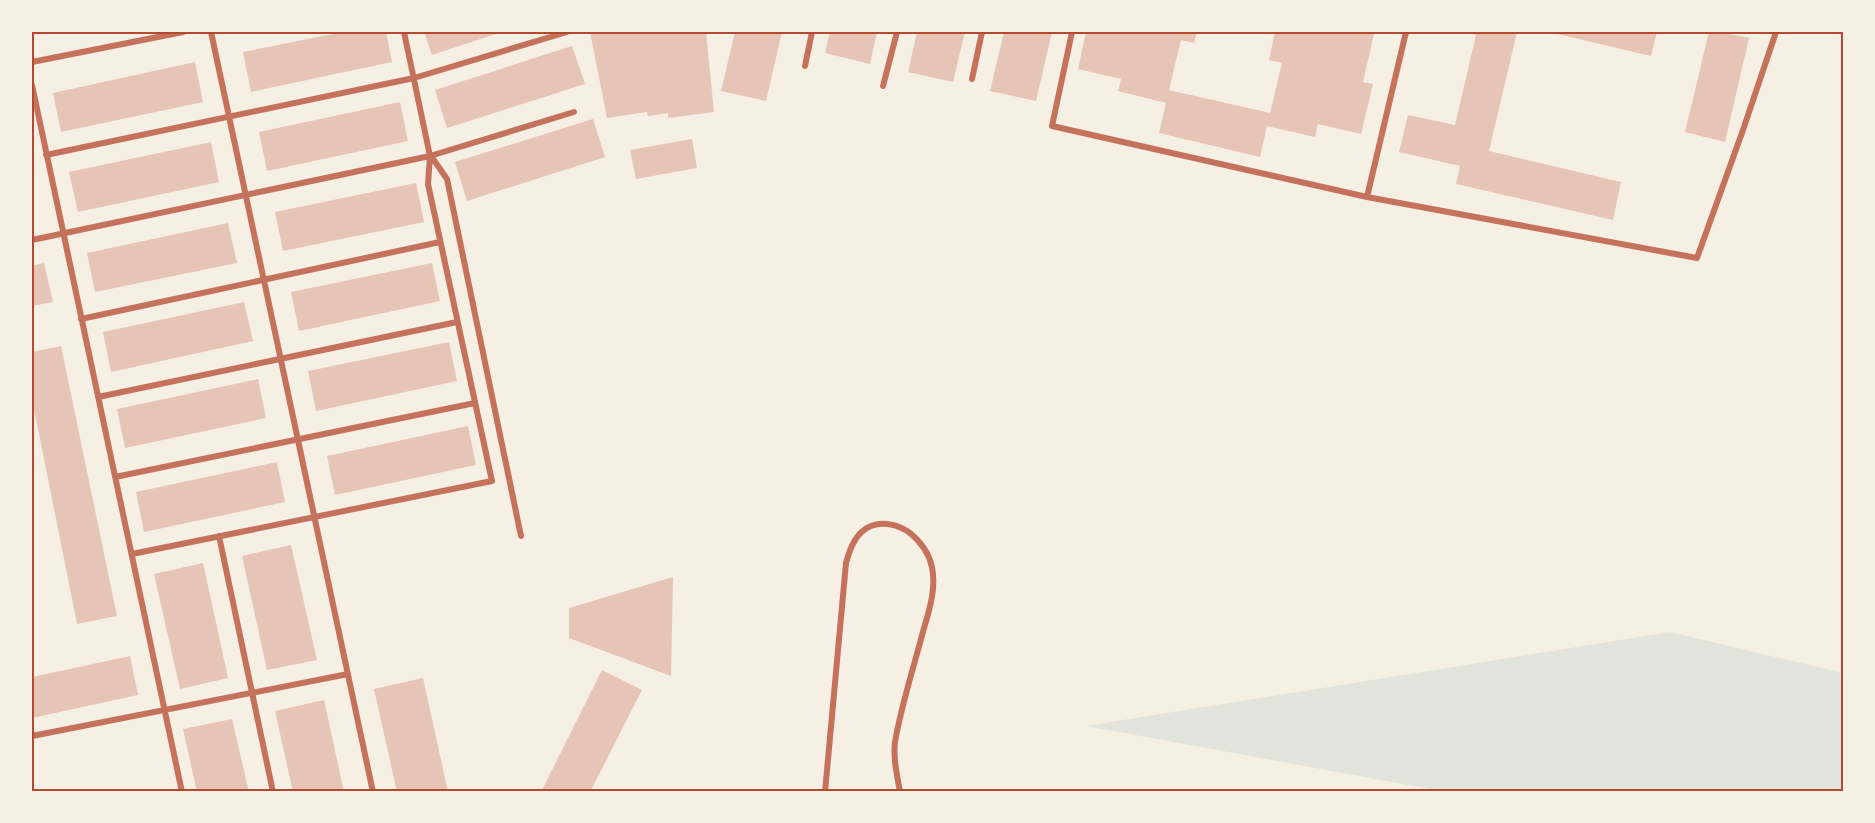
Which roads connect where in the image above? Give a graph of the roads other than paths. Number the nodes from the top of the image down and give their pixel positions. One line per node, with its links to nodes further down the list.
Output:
1 (183, 32): 11 (street)
2 (211, 32): 18 (street)
3 (404, 32): 13 (street)
4 (567, 32): 13 (street)
5 (812, 32): 12 (street)
6 (897, 32): 16 (street)
7 (982, 32): 14 (street)
8 (1072, 32): 22 (street)
9 (1406, 32): 22 (street)
10 (1776, 32): 22 (street)
11 (32, 62)
12 (805, 66)
13 (414, 78): 18 (street); 20 (street)
14 (972, 79)
15 (32, 85): 19 (street)
16 (883, 86)
17 (574, 112): 20 (street)
18 (229, 115): 19 (street); 21 (street)
19 (46, 155): 23 (street)
20 (430, 156): 21 (street); 25 (street); 36 (street)
21 (246, 195): 23 (street); 26 (street)
22 (1367, 197)
23 (63, 233): 24 (street); 27 (street)
24 (32, 240)
25 (440, 242): 26 (street); 28 (street)
26 (264, 280): 27 (street); 29 (street)
27 (81, 319): 30 (street)
28 (457, 322): 29 (street); 31 (street)
29 (281, 359): 30 (street); 32 (street)
30 (98, 397): 33 (street)
31 (475, 403): 32 (street); 34 (street)
32 (298, 439): 33 (street); 34 (street)
33 (115, 477): 37 (street)
34 (314, 517): 35 (street); 38 (street)
35 (219, 536): 37 (street); 39 (street)
36 (521, 536)
37 (132, 555): 40 (street)
38 (348, 674): 39 (street); 44 (street)
39 (252, 693): 40 (street); 43 (street)
40 (165, 710): 41 (street); 42 (street)
41 (32, 736)
42 (182, 792)
43 (273, 792)
44 (373, 792)
45 (825, 792): 46 (street)
46 (900, 792)

